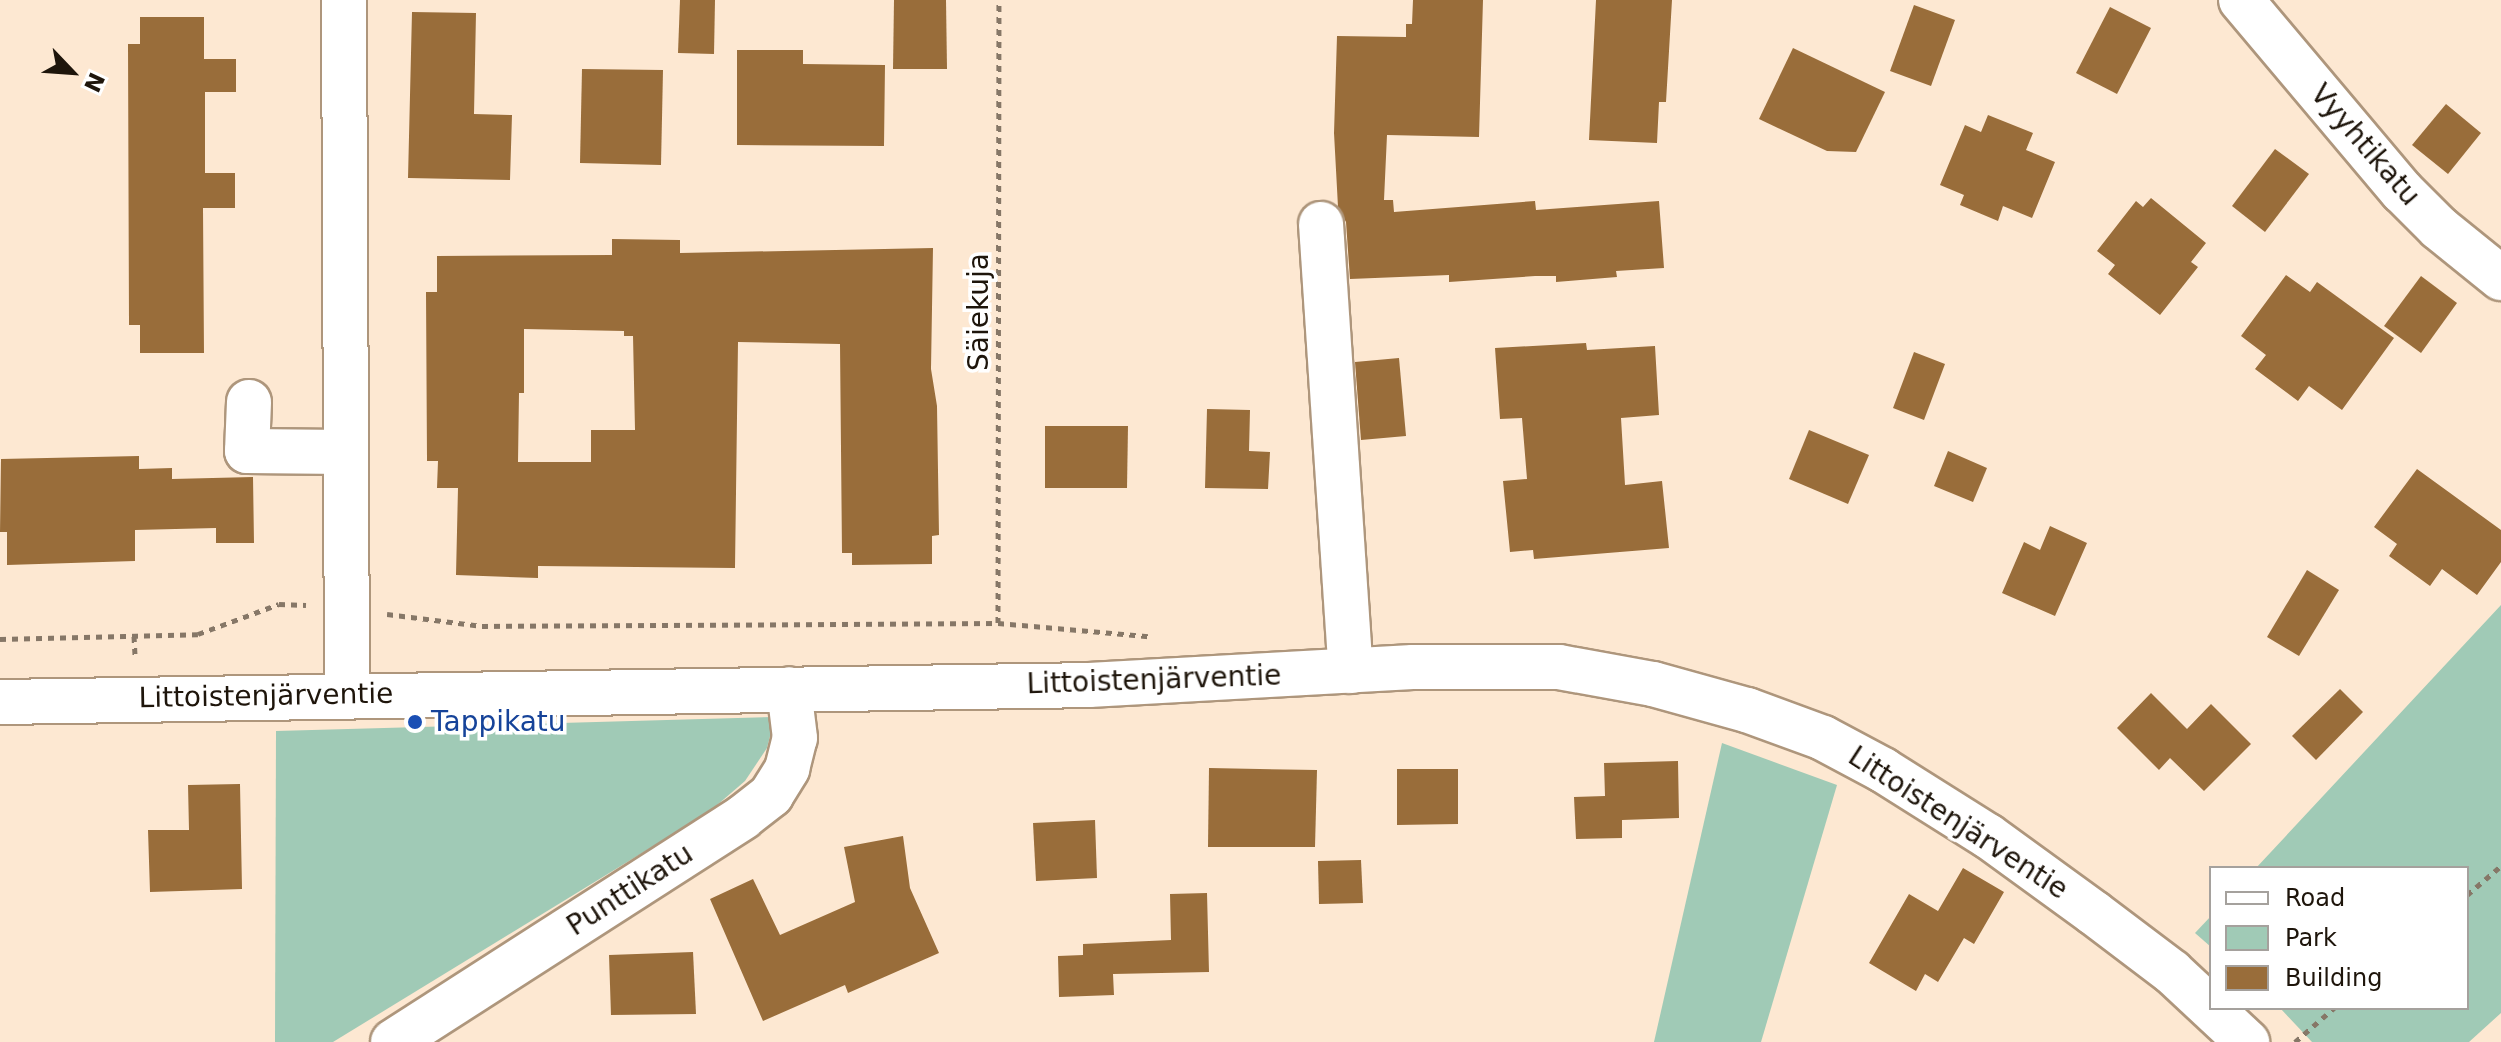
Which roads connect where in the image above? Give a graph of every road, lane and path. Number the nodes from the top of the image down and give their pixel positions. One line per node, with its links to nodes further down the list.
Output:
1 (344, 0): 7 (street)
2 (999, 0): 9 (path, Säiekuja)
3 (2241, 0): 5 (street, Vyyhtikatu)
4 (1321, 224): 14 (street)
5 (2501, 278)
6 (249, 402): 7 (street)
7 (345, 452): 8 (street)
8 (346, 609): 9 (path); 10 (path); 16 (street)
9 (998, 623): 11 (path)
10 (134, 636): 12 (path); 13 (path)
11 (1163, 637)
12 (0, 639)
13 (135, 662)
14 (1351, 671): 15 (street, Littoistenjärventie); 20 (street, Littoistenjärventie)
15 (789, 689): 16 (street, Littoistenjärventie); 23 (street, Punttikatu)
16 (347, 694): 17 (street, Littoistenjärventie)
17 (0, 702)
18 (2501, 866): 19 (path)
19 (2469, 893)
20 (2209, 1007)
21 (2213, 1010): 24 (street, Littoistenjärventie)
22 (2332, 1010): 25 (path)
23 (393, 1042)
24 (2247, 1042)
25 (2295, 1042)

